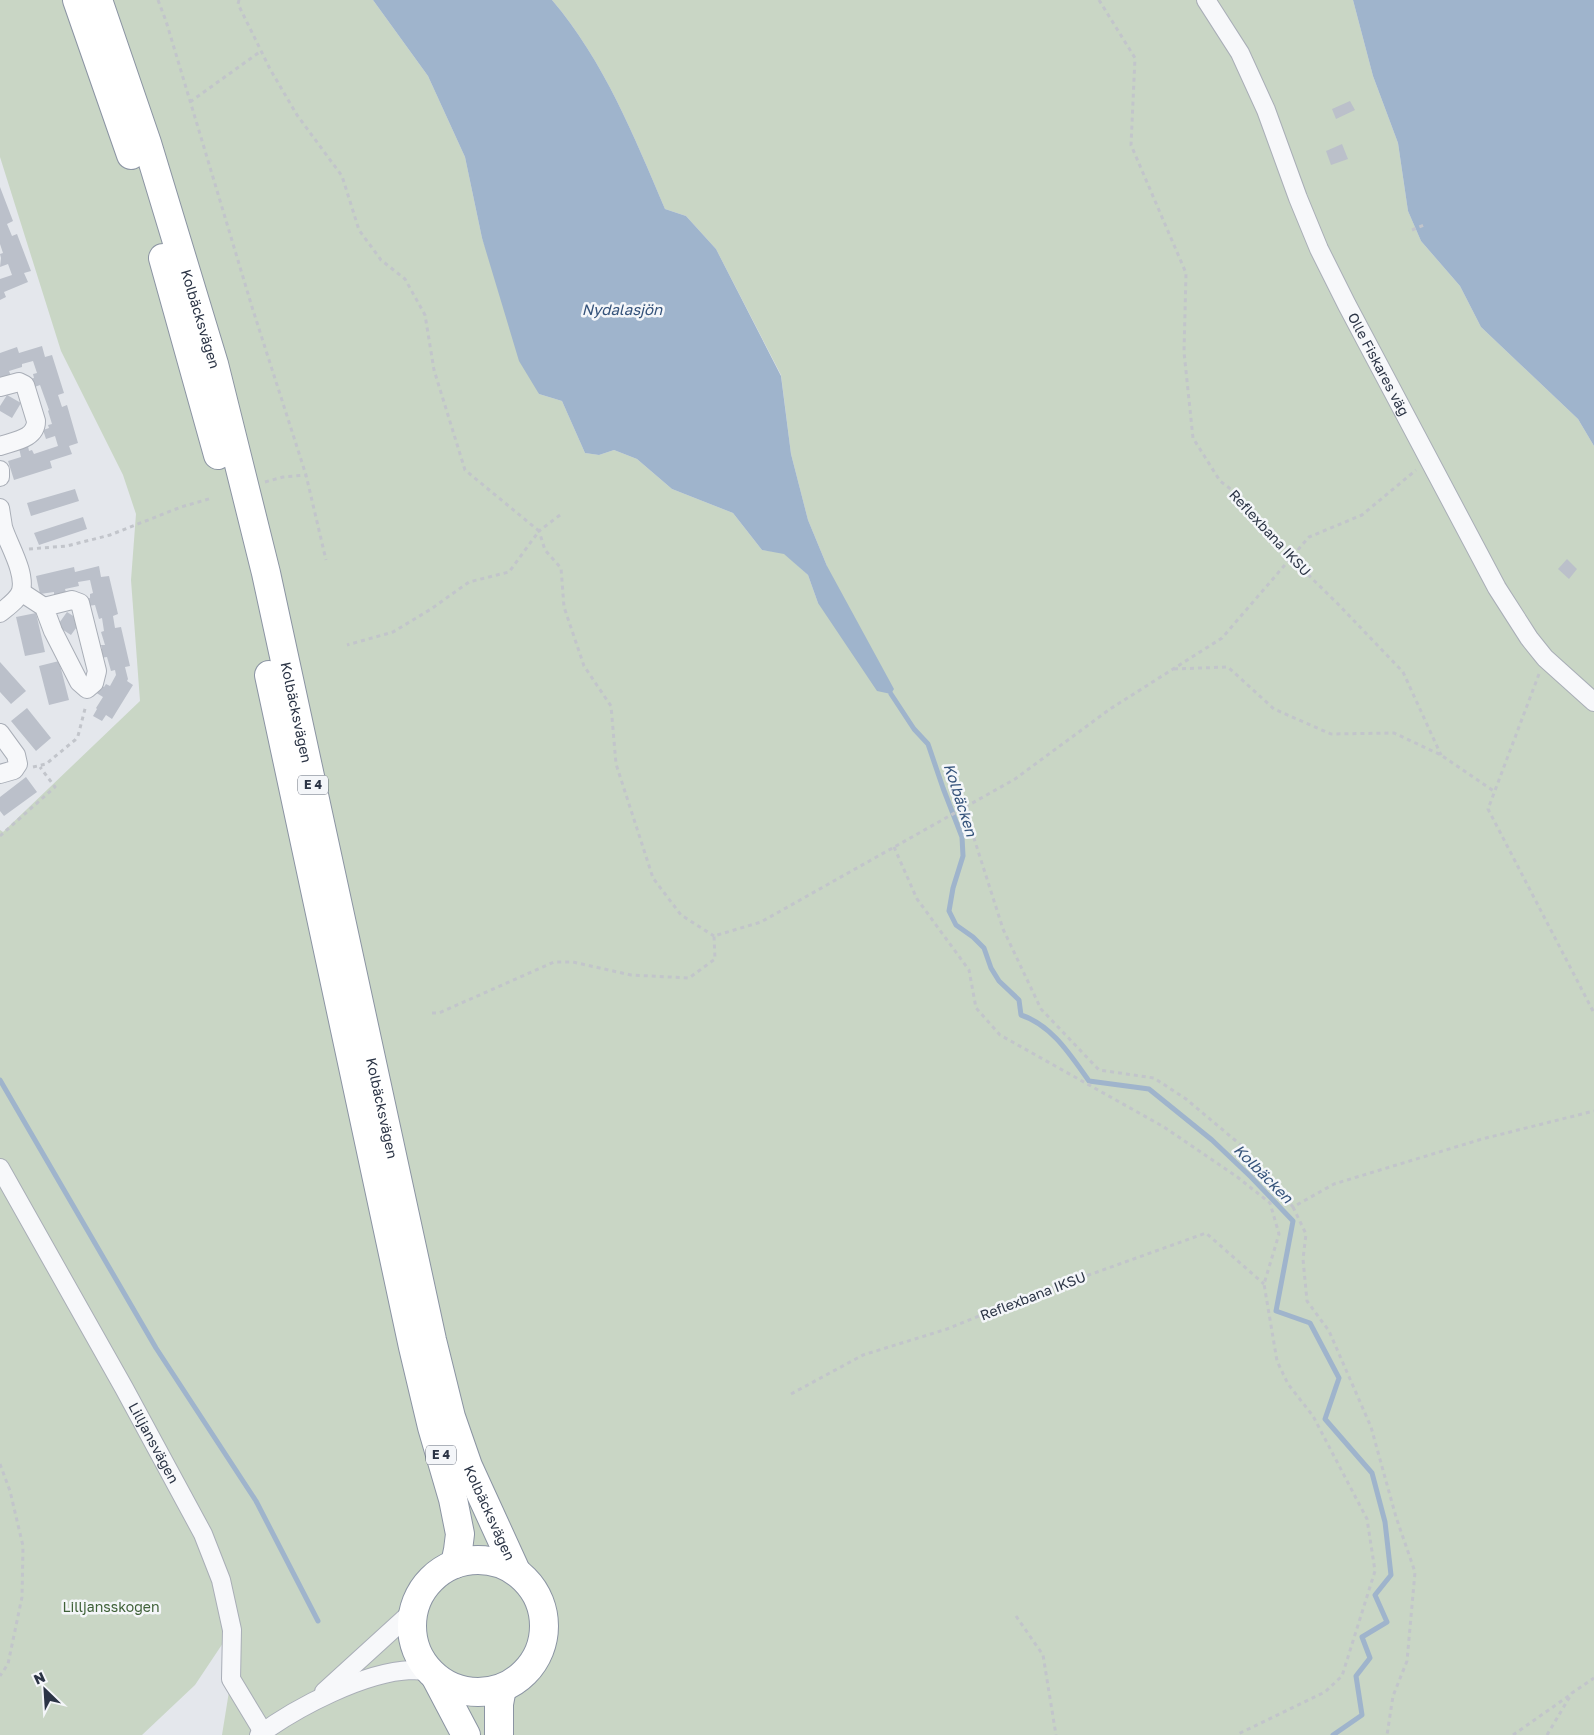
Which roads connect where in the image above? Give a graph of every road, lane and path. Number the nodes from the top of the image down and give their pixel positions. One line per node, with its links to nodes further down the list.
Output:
1 (77, 0): 51 (highway, Kolbäcksvägen / E 4)
2 (98, 0): 52 (highway, Kolbäcksvägen / E 4)
3 (158, 0): 8 (path)
4 (239, 0): 7 (path)
5 (1099, 0): 23 (path, Reflexbana IKSU)
6 (1206, 0): 29 (street, Olle Fiskares väg)
7 (262, 51): 8 (path); 22 (path)
8 (190, 102): 15 (path)
9 (1424, 225): 10 (path)
10 (1412, 230)
11 (0, 387): 12 (street)
12 (0, 446)
13 (1418, 467): 23 (path)
14 (0, 470): 16 (street)
15 (306, 475): 17 (path); 24 (path)
16 (0, 477)
17 (257, 484)
18 (212, 498): 21 (path)
19 (0, 508): 21 (street)
20 (560, 515): 22 (path)
21 (4, 531): 25 (street)
22 (539, 531): 28 (path); 42 (path)
23 (1291, 558): 30 (path); 34 (path, Reflexbana IKSU)
24 (326, 560)
25 (21, 592): 26 (street); 27 (street)
26 (44, 607): 31 (street); 31 (street)
27 (0, 613)
28 (346, 645)
29 (1545, 658): 32 (street, Olle Fiskares väg); 38 (path)
30 (1174, 669): 34 (path); 39 (path)
31 (87, 689): 36 (path)
32 (1594, 702)
33 (0, 733): 35 (street)
34 (1441, 755): 38 (path)
35 (18, 764): 36 (path); 37 (street)
36 (40, 767): 40 (path)
37 (0, 774)
38 (1495, 792): 44 (path)
39 (964, 807): 41 (path); 47 (path)
40 (0, 836)
41 (894, 847): 42 (path); 48 (path)
42 (714, 936): 43 (path)
43 (432, 1013)
44 (1594, 1013)
45 (1594, 1111): 47 (path)
46 (0, 1168): 61 (street, Lilljansvägen)
47 (1293, 1207): 66 (path)
48 (1264, 1284): 49 (path, Reflexbana IKSU); 65 (path)
49 (791, 1394)
50 (0, 1464): 56 (path)
51 (455, 1564): 52 (highway, E 4); 53 (highway, E 4)
52 (516, 1571): 58 (highway, E 4)
53 (414, 1610): 55 (highway, E 4); 60 (street)
54 (1016, 1616): 64 (path)
55 (433, 1675): 58 (highway, E 4); 60 (street); 62 (highway, E 4)
56 (0, 1676)
57 (1594, 1678): 59 (path)
58 (502, 1688): 63 (highway)
59 (1572, 1693): 67 (path); 68 (path)
60 (314, 1702): 61 (street)
61 (261, 1734)
62 (466, 1735)
63 (499, 1735)
64 (1056, 1735)
65 (1236, 1735)
66 (1386, 1735)
67 (1513, 1735)
68 (1547, 1735)

